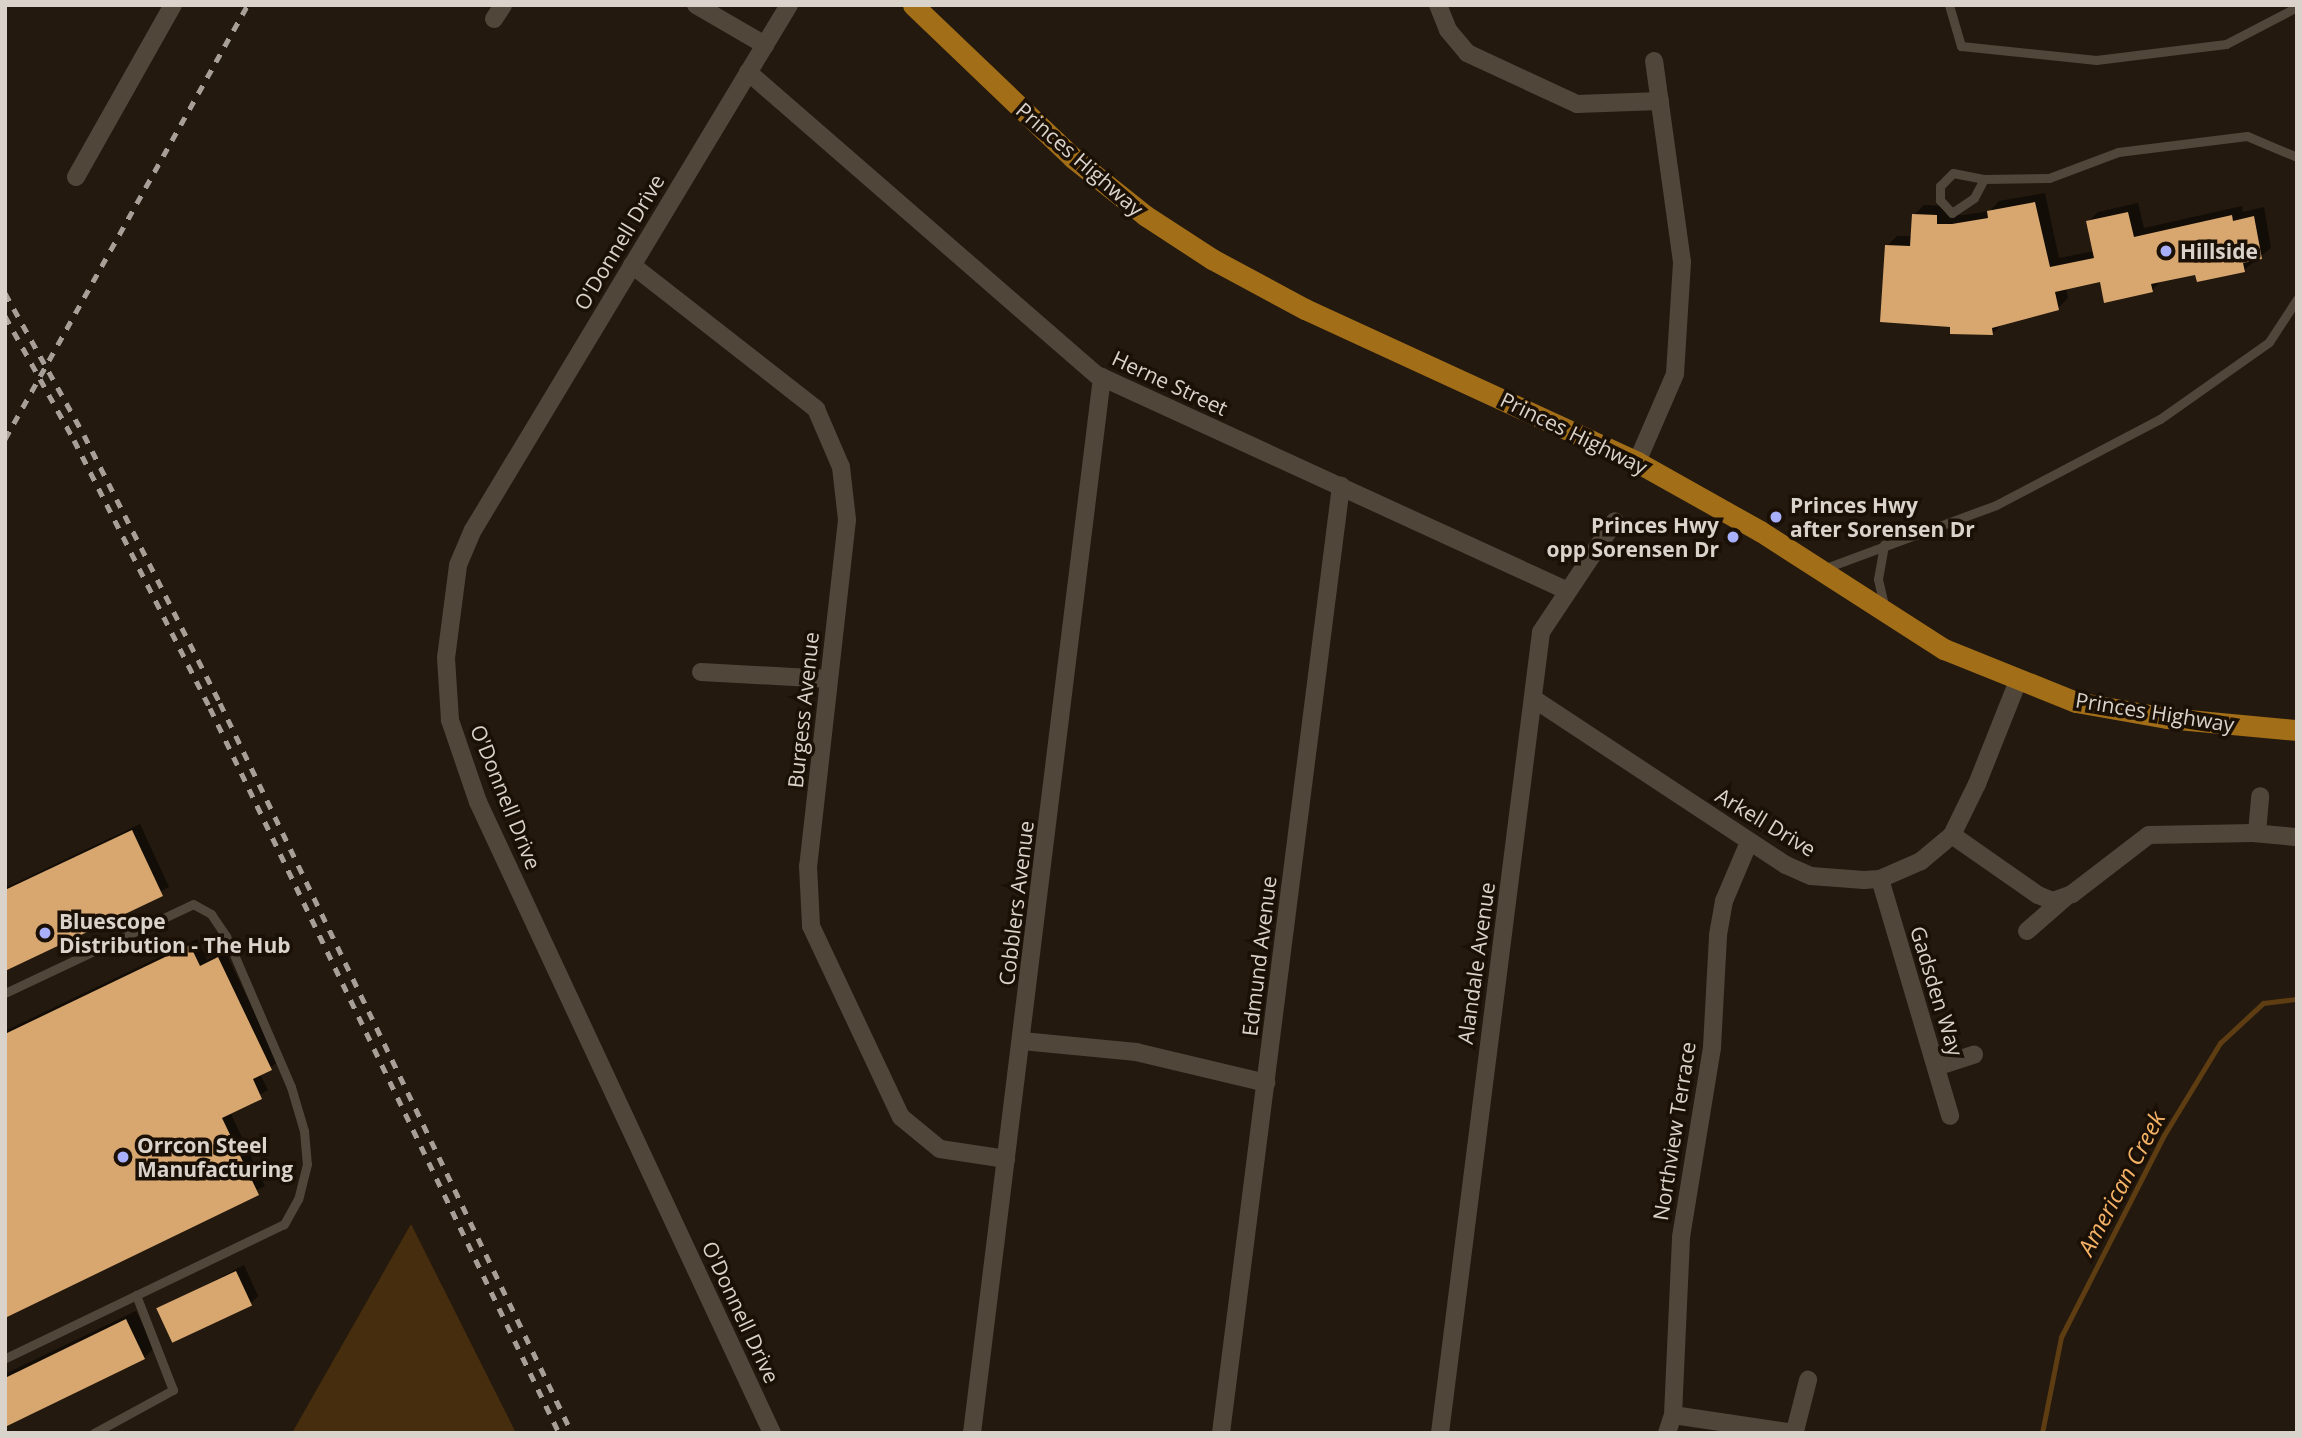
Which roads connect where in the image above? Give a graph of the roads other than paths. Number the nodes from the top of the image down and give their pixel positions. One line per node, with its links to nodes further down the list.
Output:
1 (173, 5): 13 (street)
2 (696, 5): 8 (street)
3 (789, 5): 8 (street, O'Donnell Drive)
4 (913, 5): 18 (main road, Princes Highway)
5 (1438, 5): 11 (street)
6 (1949, 5): 7 (lane)
7 (2297, 7)
8 (765, 45): 10 (street, O'Donnell Drive)
9 (1654, 61): 11 (street)
10 (748, 72): 15 (street, O'Donnell Drive); 17 (street, Herne Street)
11 (1660, 101): 18 (street)
12 (2297, 157): 14 (lane)
13 (76, 177)
14 (1984, 179): 14 (lane)
15 (632, 265): 26 (street, Burgess Avenue); 51 (street, O'Donnell Drive)
16 (2297, 299): 21 (lane)
17 (1102, 377): 19 (street, Herne Street); 39 (street, Cobblers Avenue)
18 (1637, 462): 22 (main road, Princes Highway)
19 (1341, 486): 23 (street, Herne Street); 42 (street, Edmund Avenue)
20 (1615, 521): 23 (street, Alandale Avenue)
21 (1884, 545): 22 (lane); 24 (lane)
22 (1820, 570): 24 (main road, Princes Highway)
23 (1568, 591): 28 (street, Alandale Avenue)
24 (1886, 612): 27 (main road, Princes Highway)
25 (701, 672): 26 (street)
26 (829, 679): 44 (street, Burgess Avenue)
27 (2018, 681): 29 (main road, Princes Highway); 32 (street, Arkell Drive)
28 (1534, 699): 34 (street, Arkell Drive); 54 (street, Alandale Avenue)
29 (2297, 730)
30 (2260, 796): 31 (street)
31 (2257, 833): 33 (street); 36 (street)
32 (1952, 835): 35 (street, Arkell Drive); 36 (street)
33 (2295, 837)
34 (1749, 842): 35 (street, Arkell Drive); 48 (street, Northview Terrace)
35 (1880, 879): 41 (street, Gadsden Way)
36 (2066, 897): 37 (street)
37 (2027, 931)
38 (5, 993): 45 (lane)
39 (1022, 1041): 42 (street); 44 (street, Cobblers Avenue)
40 (1974, 1055): 41 (street)
41 (1936, 1068): 43 (street, Gadsden Way)
42 (1266, 1083): 53 (street, Edmund Avenue)
43 (1951, 1116)
44 (1006, 1159): 52 (street, Cobblers Avenue)
45 (136, 1295): 46 (lane); 50 (lane)
46 (5, 1358)
47 (1808, 1380): 49 (street)
48 (1673, 1415): 49 (street); 55 (street, Northview Terrace)
49 (1795, 1432)
50 (94, 1433)
51 (772, 1433)
52 (972, 1433)
53 (1222, 1433)
54 (1440, 1433)
55 (1667, 1433)

